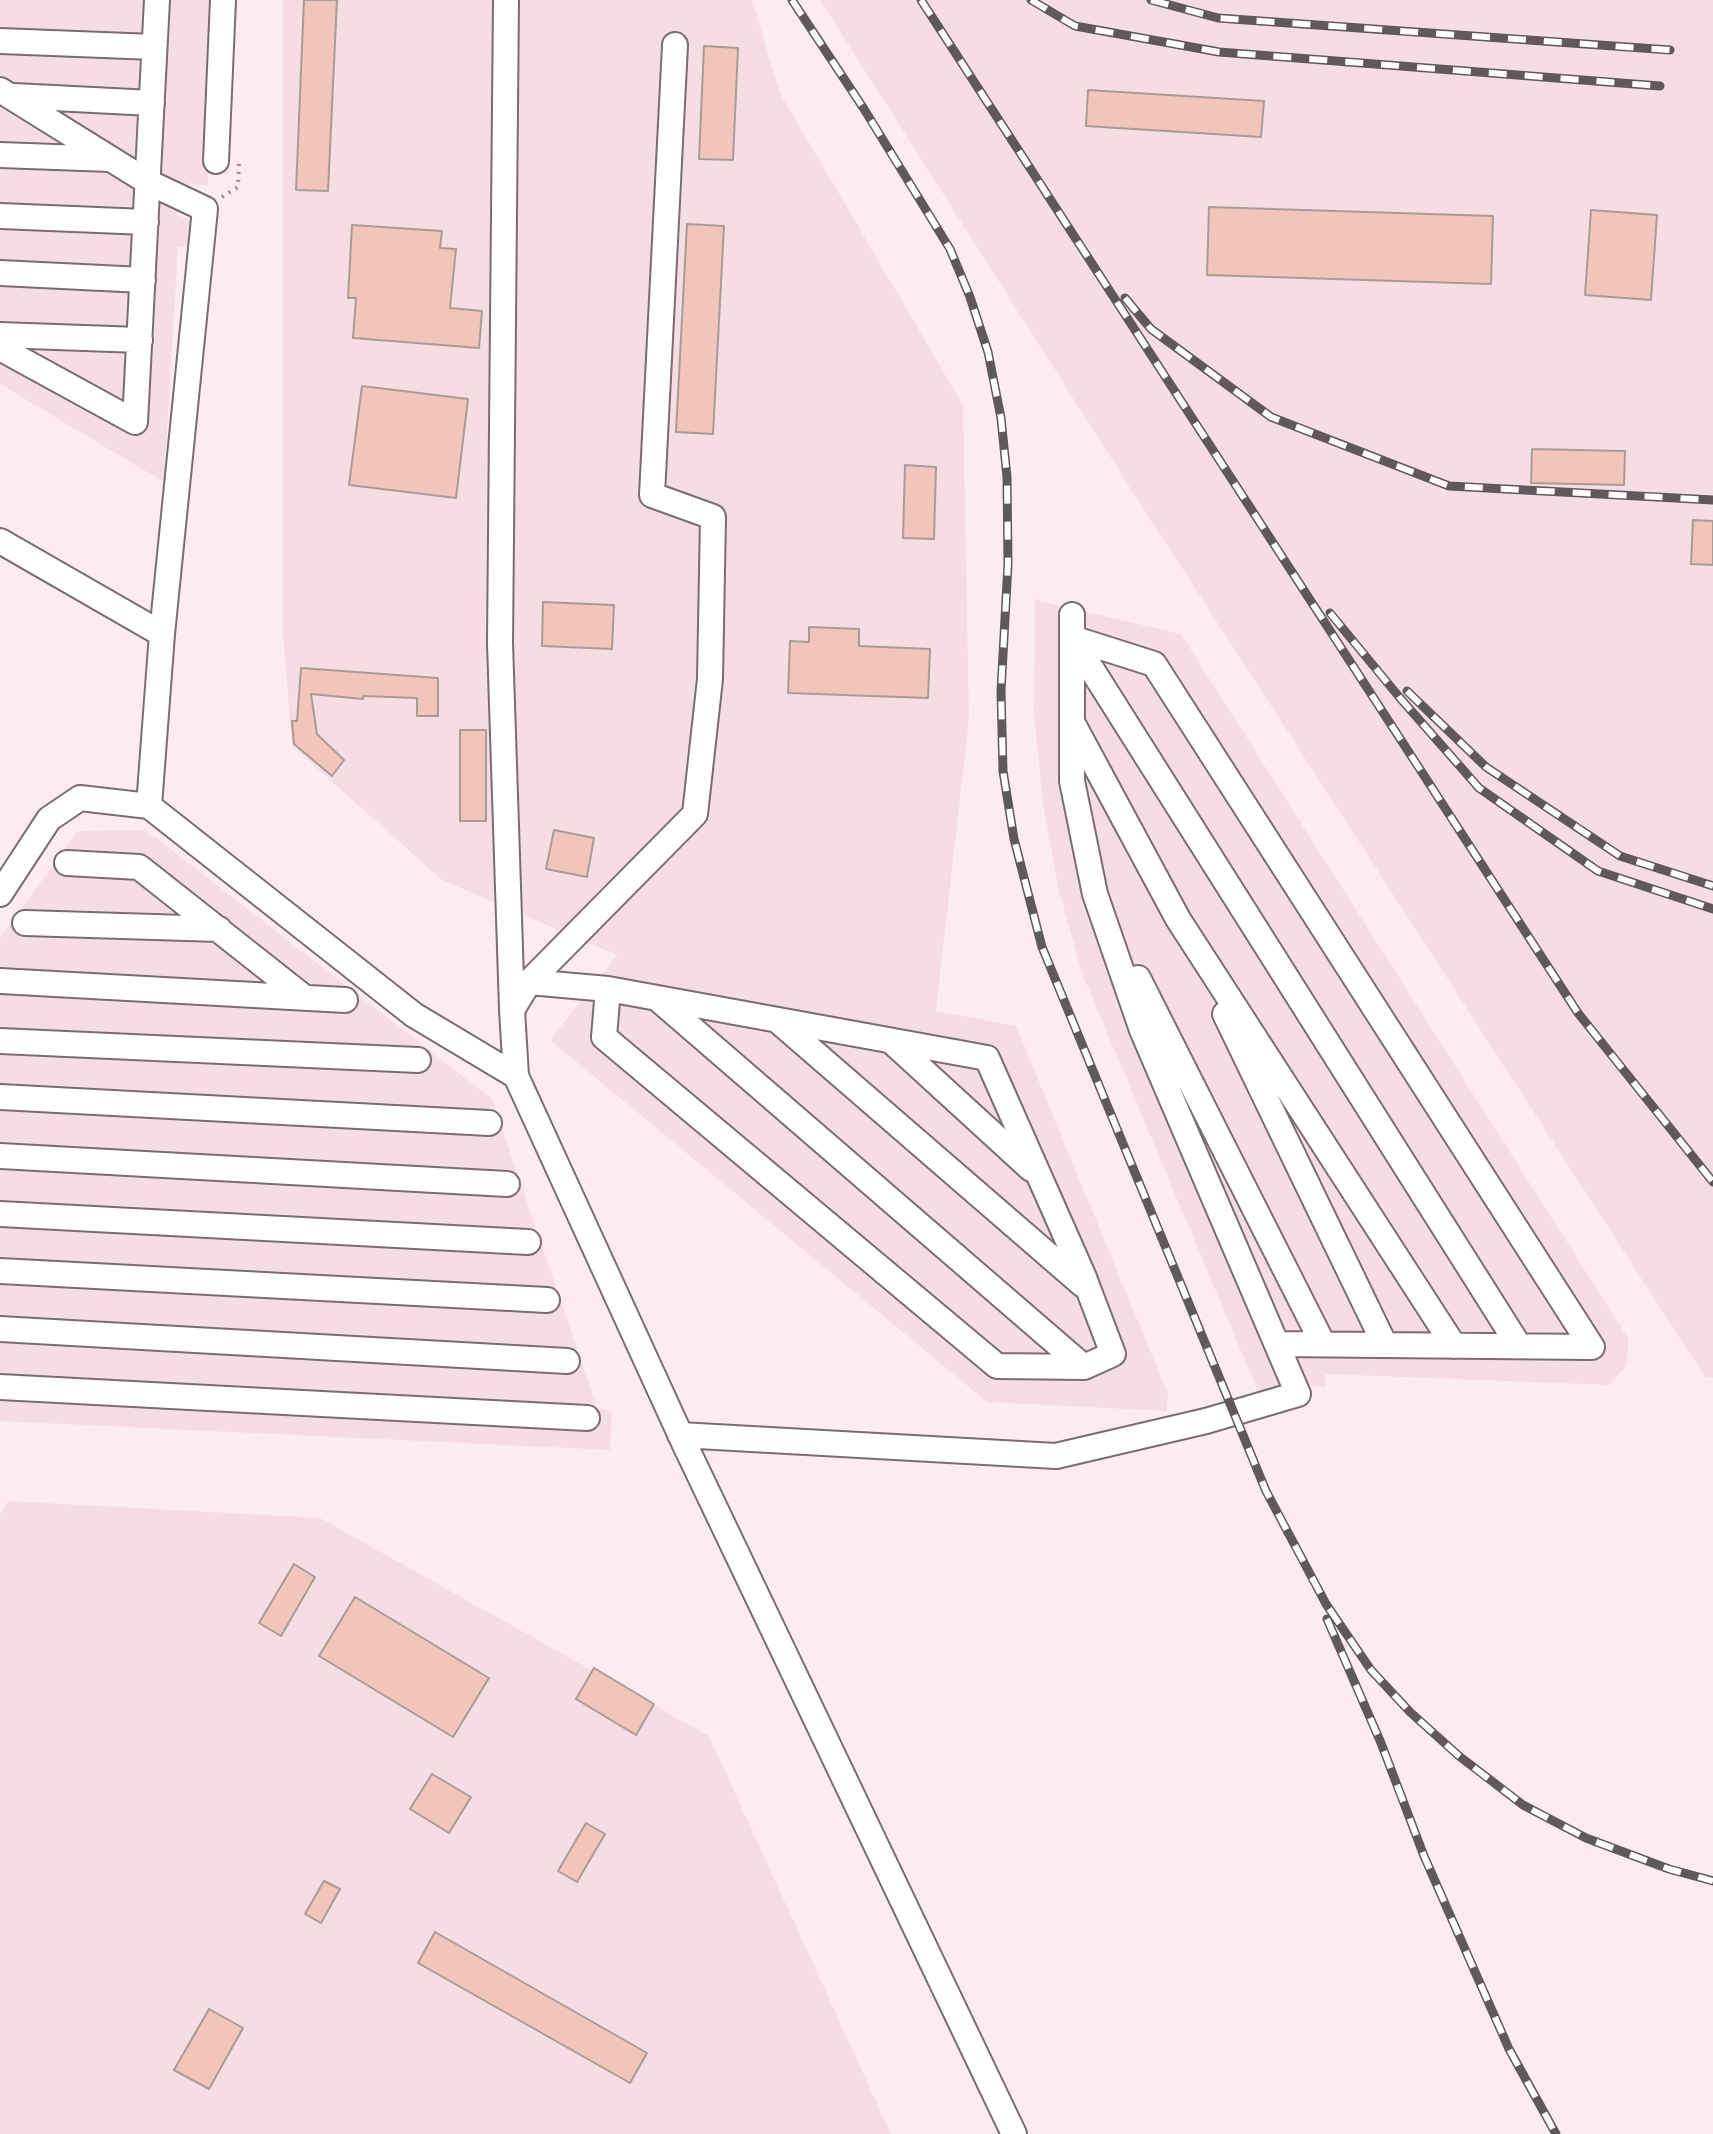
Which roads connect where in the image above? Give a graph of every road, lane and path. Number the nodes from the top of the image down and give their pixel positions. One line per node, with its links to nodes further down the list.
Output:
1 (157, 0): 6 (street)
2 (223, 0): 11 (street)
3 (506, 0): 37 (street)
4 (0, 41): 6 (street)
5 (675, 45): 32 (street)
6 (154, 47): 8 (street)
7 (3, 94): 8 (street); 10 (street)
8 (152, 103): 12 (street)
9 (0, 155): 10 (street)
10 (113, 160): 12 (street)
11 (216, 161)
12 (148, 182): 14 (street); 22 (street)
13 (0, 216): 14 (street)
14 (146, 222): 16 (street)
15 (0, 273): 16 (street)
16 (143, 280): 18 (street)
17 (0, 335): 18 (street)
18 (140, 340): 19 (street)
19 (0, 348)
20 (4, 551): 22 (street)
21 (1072, 626): 23 (street); 58 (street); 58 (street)
22 (162, 634): 24 (street)
23 (1072, 721): 27 (street); 28 (street)
24 (149, 806): 26 (street); 42 (street)
25 (67, 863): 30 (street)
26 (0, 894)
27 (1095, 894): 54 (street); 55 (street)
28 (1178, 919): 56 (street); 57 (street)
29 (25, 923): 30 (street)
30 (219, 929): 34 (street)
31 (0, 981): 34 (street)
32 (529, 982): 33 (street); 37 (street)
33 (608, 989): 35 (street); 60 (street)
34 (305, 998): 36 (street)
35 (657, 999): 38 (street); 60 (street)
36 (345, 1000)
37 (512, 1010): 42 (street)
38 (777, 1020): 40 (street); 51 (street)
39 (0, 1041): 41 (street)
40 (891, 1041): 46 (street); 46 (street)
41 (418, 1060)
42 (516, 1076): 63 (street)
43 (0, 1097): 44 (street)
44 (489, 1123)
45 (0, 1156): 47 (street)
46 (1039, 1176): 51 (street)
47 (507, 1184)
48 (0, 1214): 49 (street)
49 (528, 1242)
50 (0, 1271): 52 (street)
51 (1088, 1289): 60 (street)
52 (547, 1300)
53 (0, 1329): 59 (street)
54 (1277, 1344): 55 (street); 63 (street)
55 (1323, 1344): 56 (street)
56 (1385, 1345): 57 (street)
57 (1454, 1346): 58 (street)
58 (1519, 1346)
59 (567, 1361)
60 (1084, 1367)
61 (0, 1387): 62 (street)
62 (587, 1418)
63 (680, 1435): 64 (street)
64 (1014, 2134)

